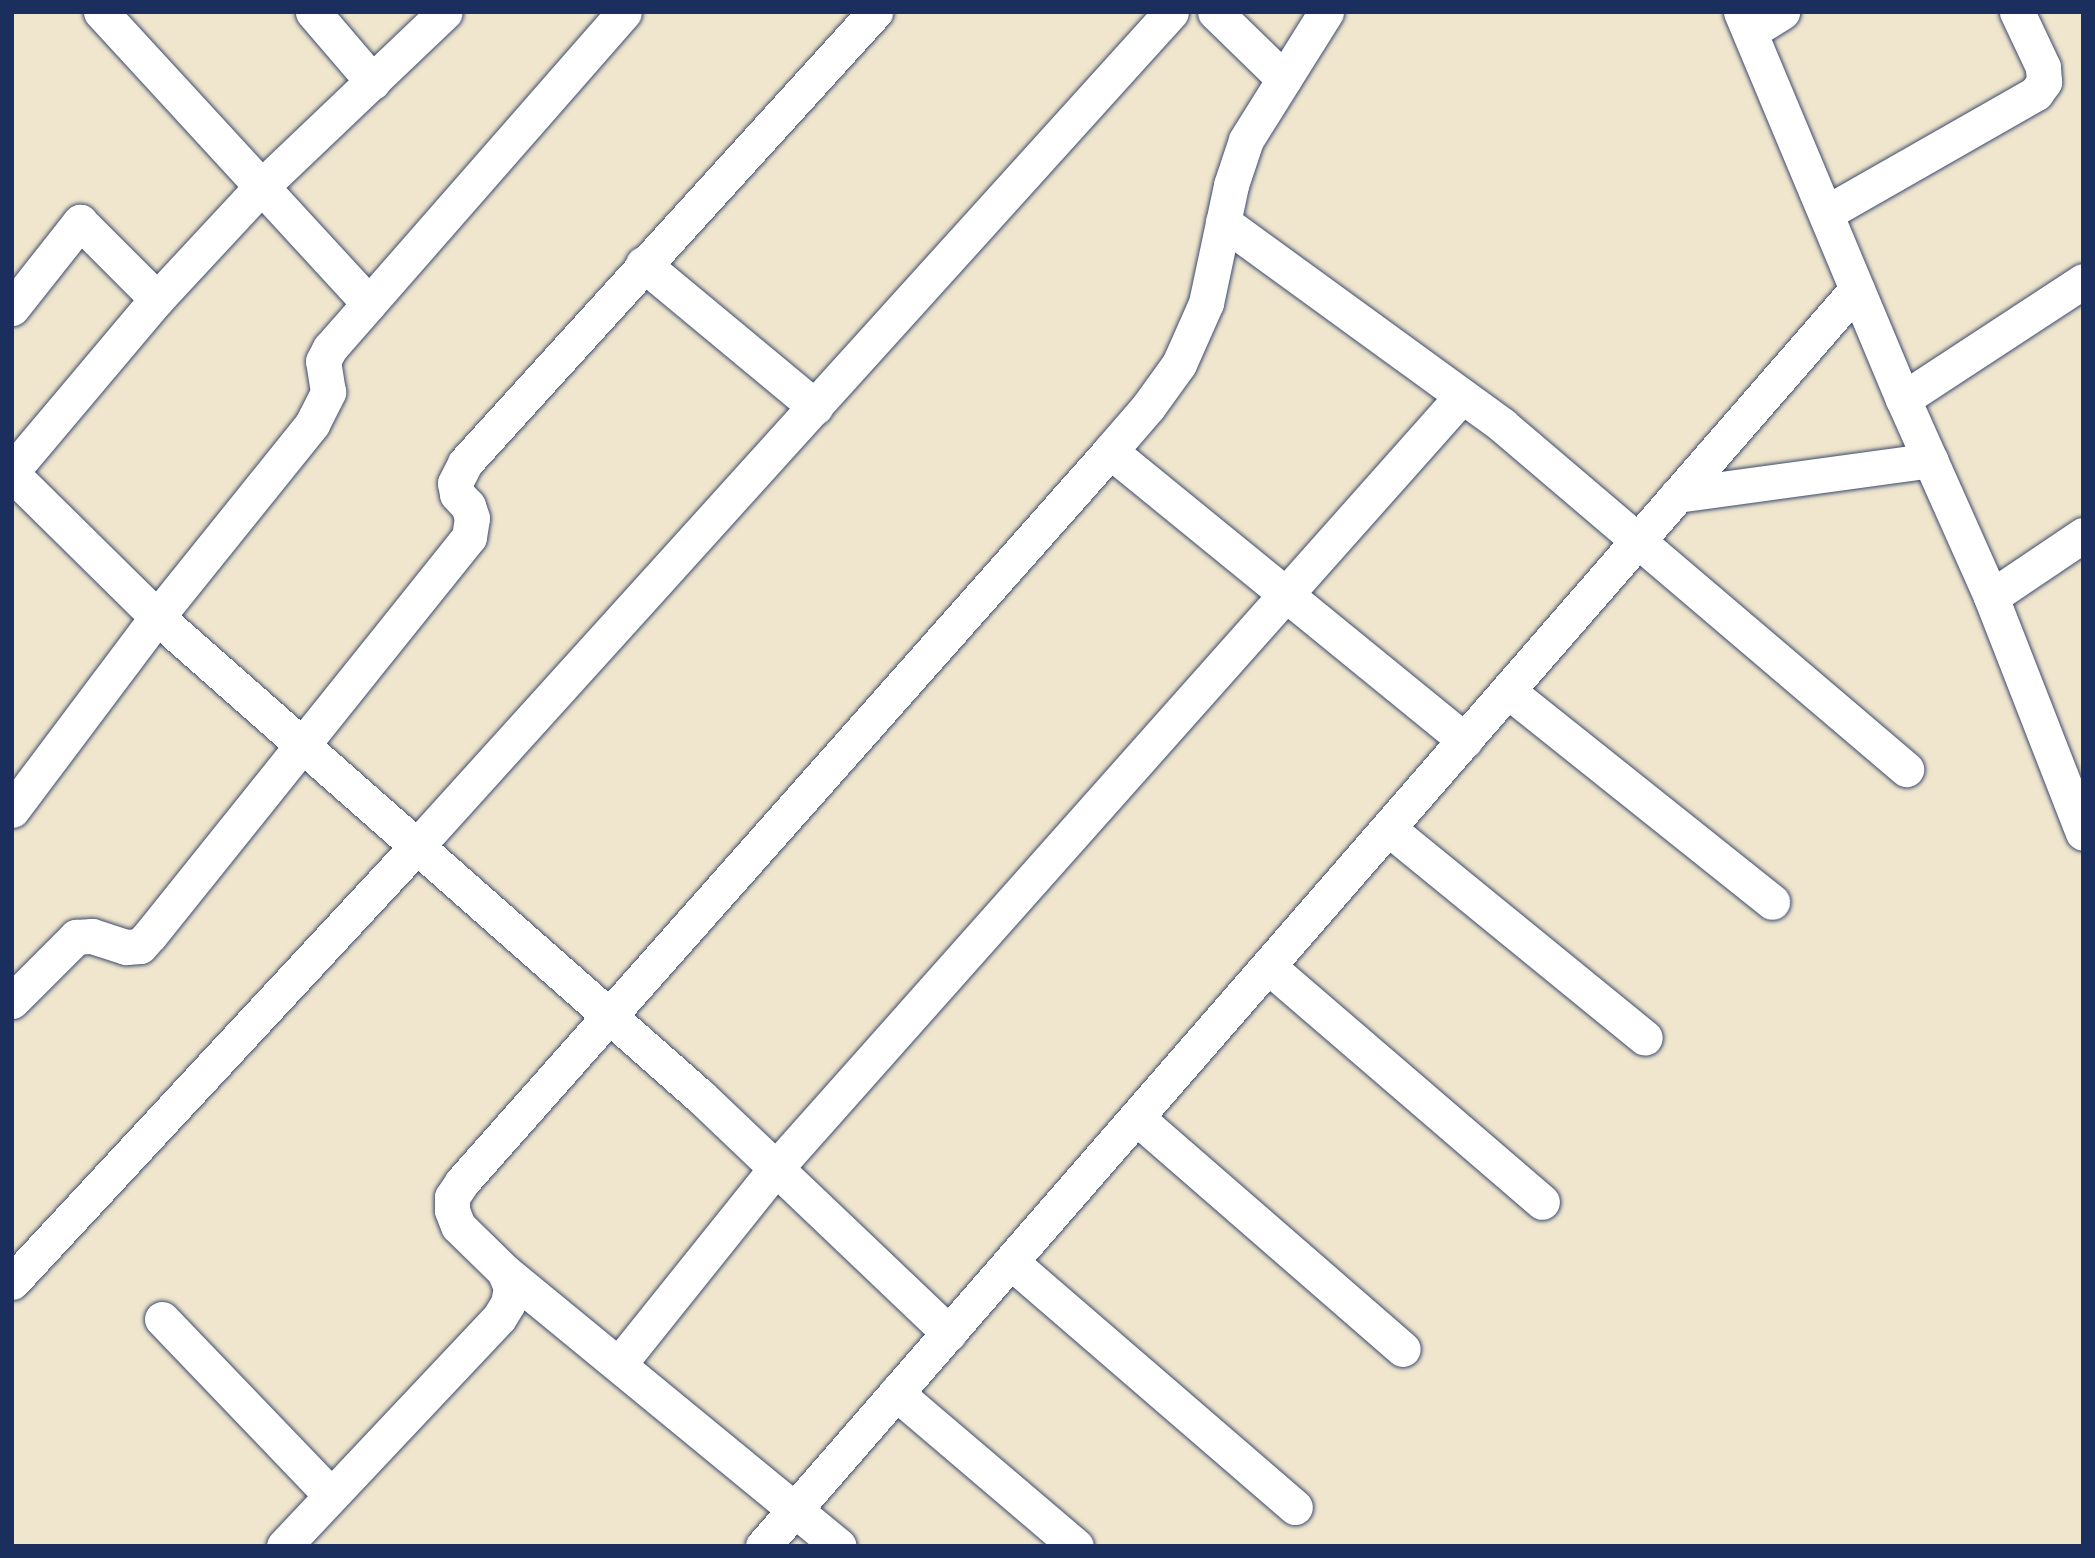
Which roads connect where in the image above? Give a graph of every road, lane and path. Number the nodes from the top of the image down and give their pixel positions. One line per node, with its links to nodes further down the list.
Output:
1 (101, 12): 14 (street)
2 (313, 12): 13 (street)
3 (445, 12): 13 (street)
4 (624, 12): 21 (street)
5 (875, 12): 17 (street)
6 (1171, 12): 25 (street)
7 (1215, 12): 12 (street)
8 (1326, 12): 12 (street)
9 (1782, 12): 11 (street)
10 (2017, 12): 15 (street)
11 (1745, 22): 15 (street)
12 (1283, 79): 16 (street)
13 (373, 82): 14 (street)
14 (260, 188): 20 (street); 21 (street)
15 (1826, 213): 19 (street)
16 (1223, 222): 23 (street); 26 (street)
17 (643, 264): 25 (street); 37 (street)
18 (2083, 281): 24 (street)
19 (1857, 289): 24 (street); 29 (street)
20 (157, 299): 22 (street); 28 (street)
21 (369, 303): 34 (street)
22 (12, 308)
23 (1462, 396): 31 (street); 32 (street)
24 (1903, 399): 27 (street)
25 (815, 407): 43 (street)
26 (1110, 451): 32 (street); 47 (street)
27 (1931, 460): 29 (street); 33 (street)
28 (12, 473): 34 (street)
29 (1677, 495): 31 (street)
30 (2083, 535): 33 (street)
31 (1636, 542): 35 (street); 38 (street)
32 (1285, 595): 36 (street); 50 (street)
33 (1991, 597): 39 (street)
34 (157, 617): 37 (street); 40 (street)
35 (1508, 691): 36 (street); 44 (street)
36 (1465, 741): 41 (street)
37 (303, 744): 43 (street); 46 (street)
38 (1906, 769)
39 (2074, 789): 42 (street)
40 (12, 810)
41 (1389, 830): 45 (street); 48 (street)
42 (2083, 833)
43 (417, 846): 47 (street); 52 (street)
44 (1772, 902)
45 (1269, 967): 49 (street); 51 (street)
46 (12, 1001)
47 (607, 1015): 50 (street); 54 (street)
48 (1645, 1038)
49 (1137, 1118): 53 (street); 57 (street)
50 (775, 1170): 56 (street); 58 (street)
51 (1542, 1202)
52 (20, 1259)
53 (1011, 1262): 56 (street); 61 (street)
54 (504, 1270): 58 (street); 60 (street)
55 (162, 1319): 60 (street)
56 (949, 1333): 59 (street)
57 (1403, 1349)
58 (619, 1364): 62 (street)
59 (896, 1393): 62 (street); 66 (street)
60 (331, 1495): 63 (street)
61 (1295, 1507)
62 (796, 1508): 64 (street); 65 (street)
63 (284, 1546)
64 (763, 1546)
65 (839, 1546)
66 (1076, 1546)

